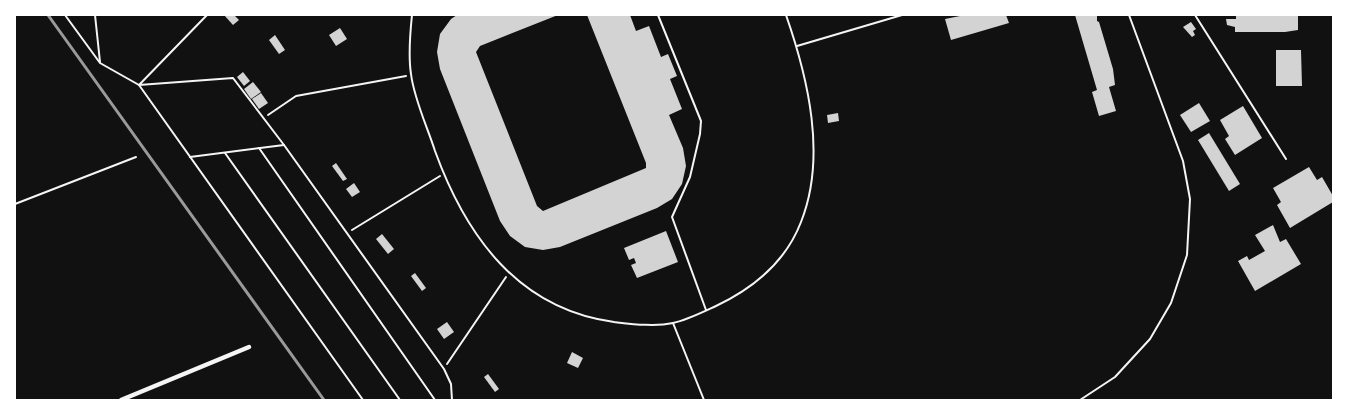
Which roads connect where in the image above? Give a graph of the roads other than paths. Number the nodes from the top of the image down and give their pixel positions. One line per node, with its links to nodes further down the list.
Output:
1 (64, 15): 11 (lane)
2 (95, 15): 11 (lane)
3 (207, 15): 12 (lane)
4 (412, 15): 19 (lane)
5 (658, 15): 18 (lane)
6 (786, 15): 10 (lane)
7 (902, 15): 10 (lane)
8 (1129, 15): 27 (lane)
9 (1195, 15): 17 (lane)
10 (797, 46): 18 (lane)
11 (100, 63): 12 (lane)
12 (138, 85): 13 (lane); 16 (lane)
13 (284, 145): 14 (lane); 25 (lane)
14 (259, 148): 15 (lane); 24 (lane)
15 (224, 153): 16 (lane); 23 (lane)
16 (190, 157): 22 (lane)
17 (1286, 159)
18 (706, 310): 19 (lane)
19 (673, 323): 26 (lane)
20 (249, 347): 21 (street)
21 (121, 400)
22 (363, 400)
23 (400, 400)
24 (436, 400)
25 (452, 400)
26 (704, 400)
27 (1080, 400)

